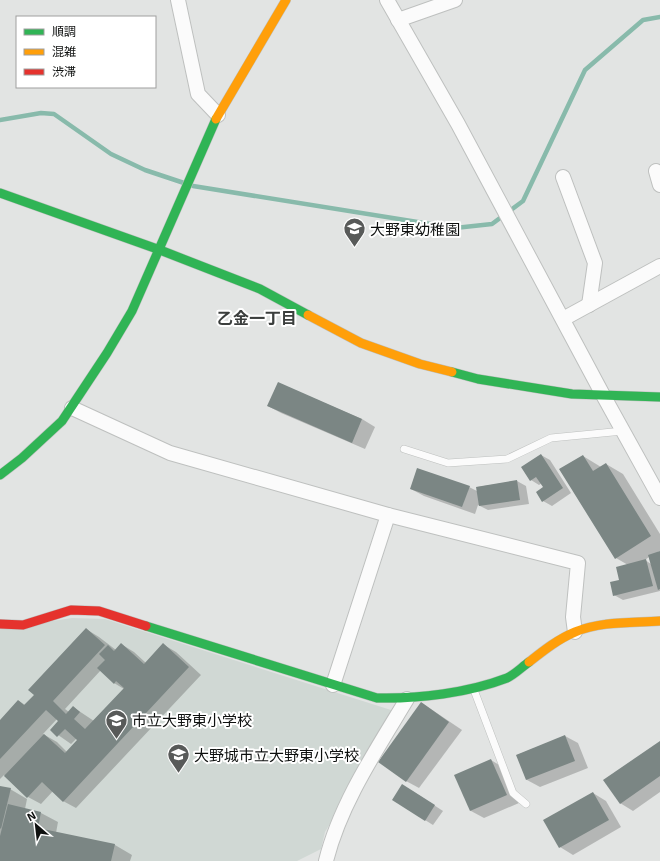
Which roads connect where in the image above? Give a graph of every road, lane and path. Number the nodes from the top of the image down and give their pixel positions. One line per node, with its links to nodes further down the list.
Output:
1 (178, 0): 6 (street)
2 (286, 0): 6 (street)
3 (387, 0): 5 (street)
4 (455, 0): 5 (street)
5 (398, 20): 14 (street)
6 (218, 115): 11 (street)
7 (656, 171): 9 (street)
8 (563, 177): 13 (street)
9 (660, 185)
10 (0, 192): 11 (street)
11 (160, 250): 15 (street); 17 (street)
12 (660, 266): 13 (street)
13 (589, 306): 14 (street)
14 (563, 319): 15 (street)
15 (602, 395): 16 (street); 18 (street)
16 (660, 397)
17 (72, 408): 20 (street); 22 (street)
18 (623, 431): 19 (lane); 21 (street)
19 (404, 448)
20 (0, 475)
21 (660, 498)
22 (388, 515): 25 (street); 26 (street)
23 (660, 621): 25 (street)
24 (0, 624): 26 (street)
25 (575, 632): 27 (street)
26 (333, 685): 28 (street)
27 (473, 688): 28 (street); 29 (lane)
28 (406, 699): 30 (street)
29 (526, 804)
30 (326, 861)

